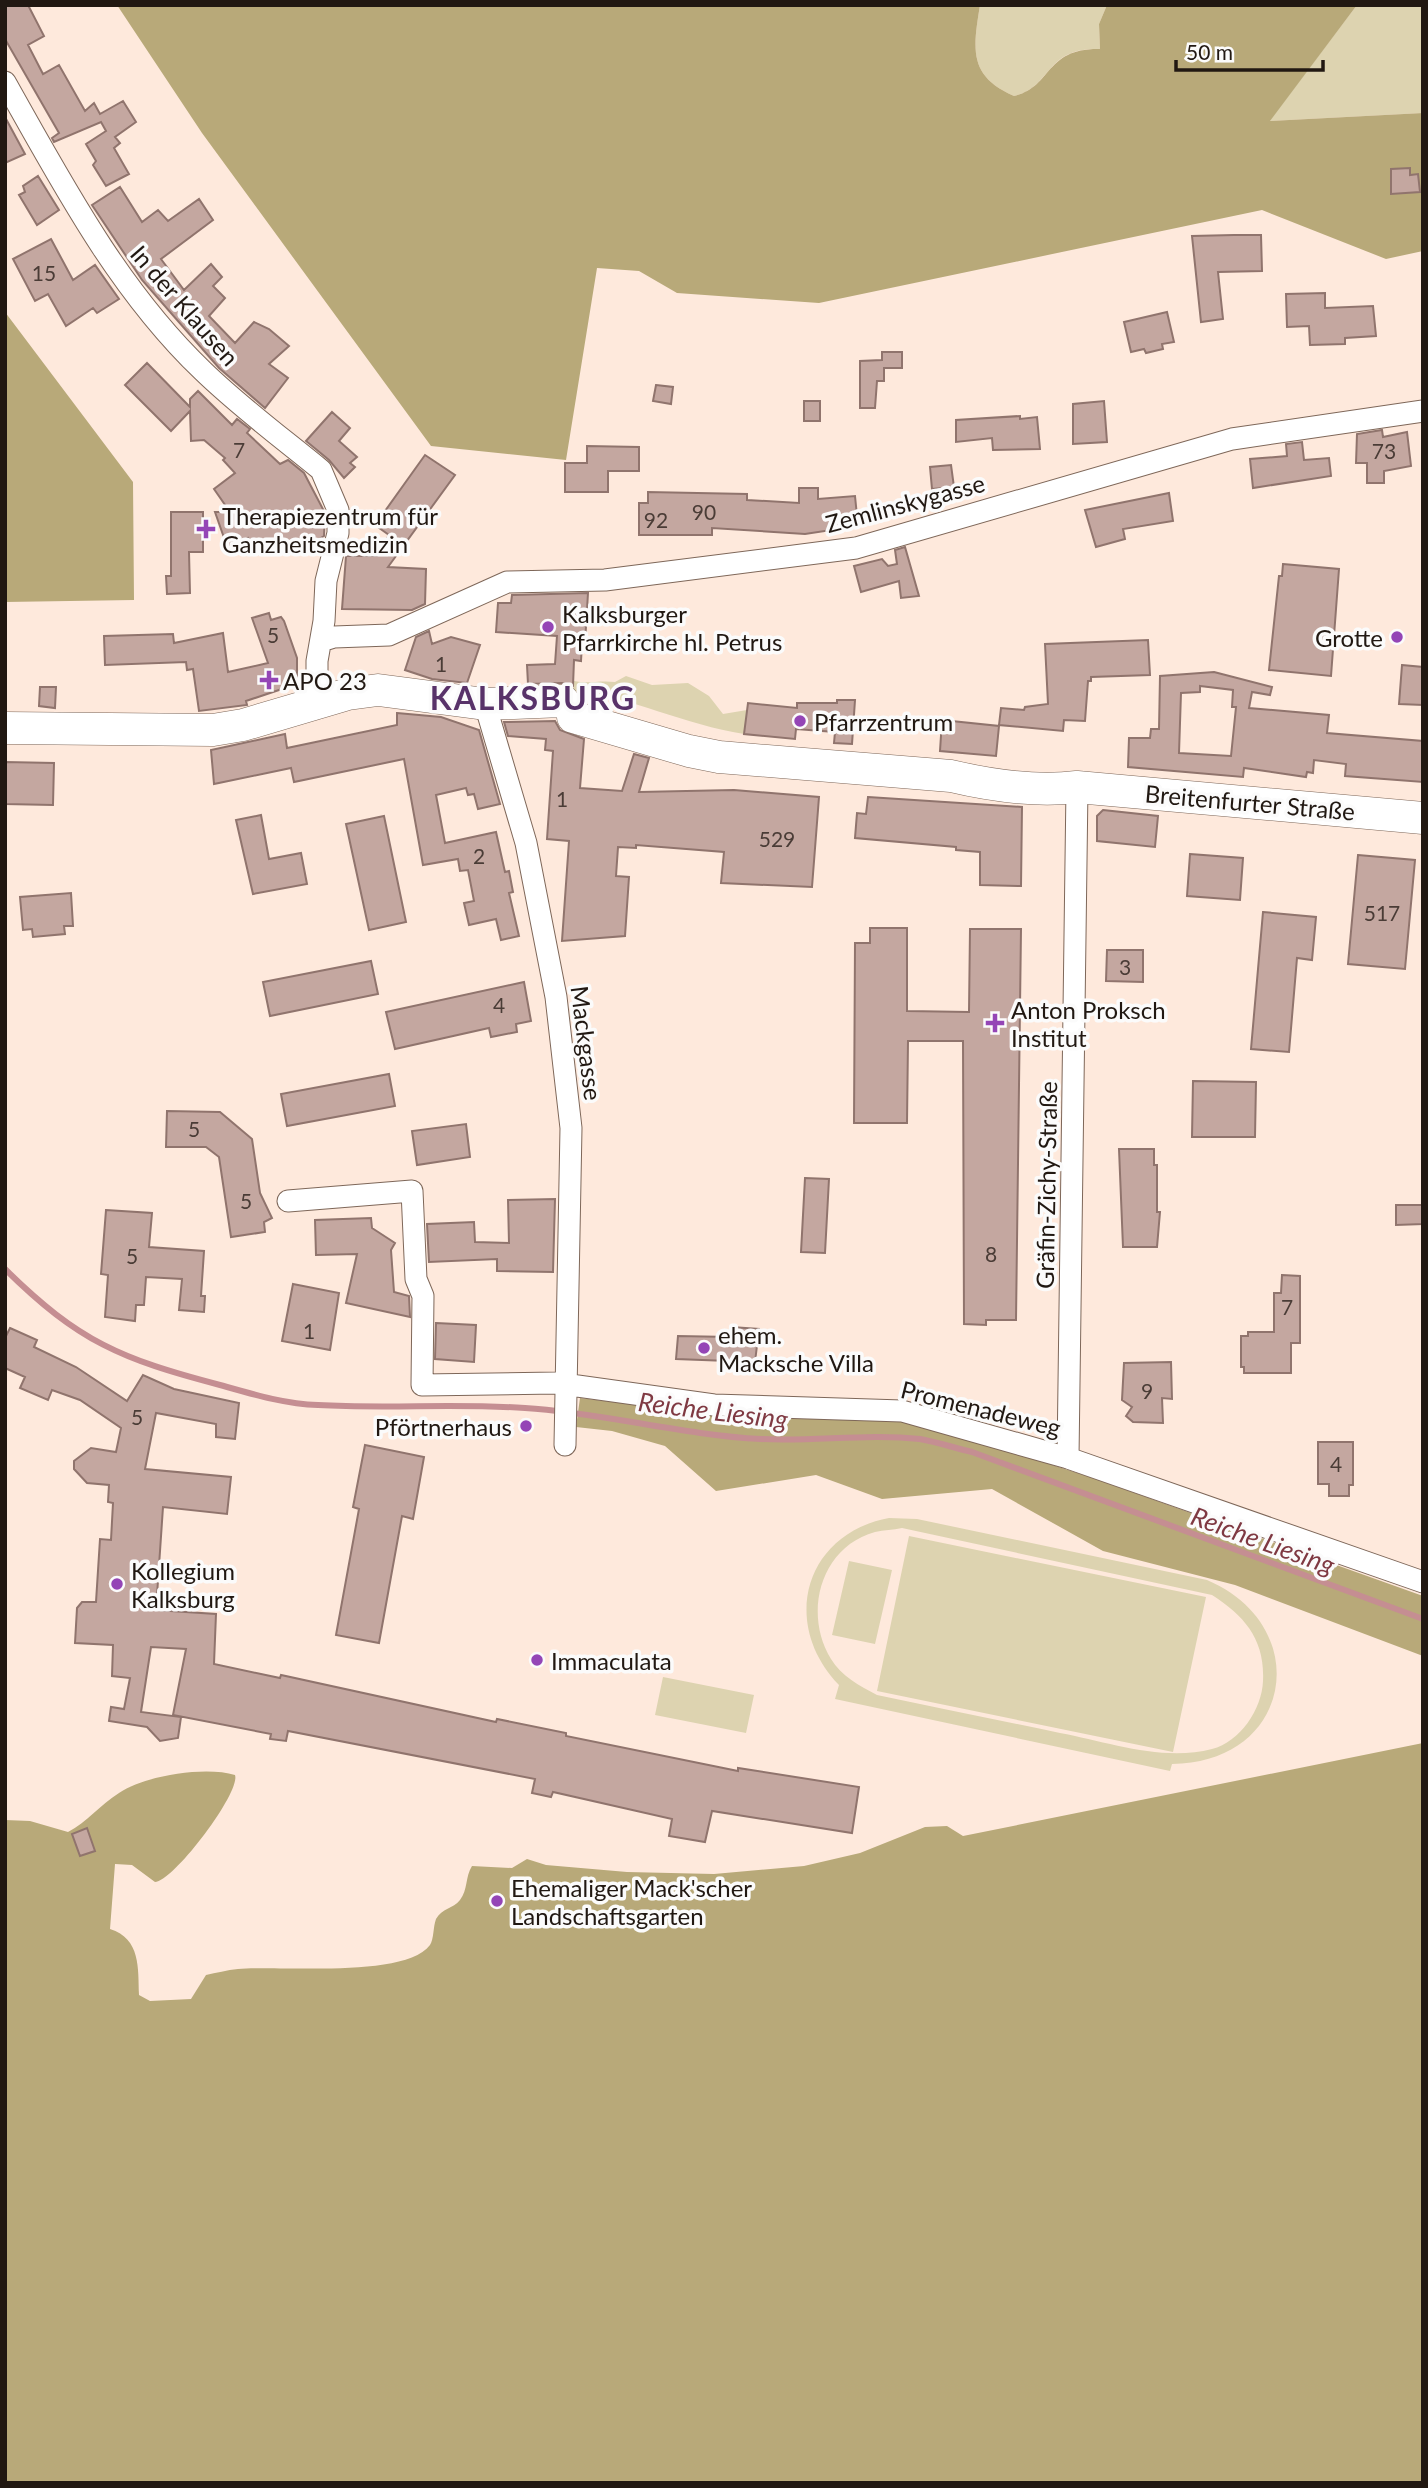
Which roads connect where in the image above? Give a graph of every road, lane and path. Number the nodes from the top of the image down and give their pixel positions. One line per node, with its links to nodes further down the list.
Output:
1 (5, 82): 3 (street, In der Klausen)
2 (1423, 411): 3 (street, Zemlinskygasse)
3 (321, 642): 4 (street, In der Klausen)
4 (317, 705): 5 (main road, Breitenfurter Straße); 6 (main road, Breitenfurter Straße)
5 (485, 705): 7 (main road, Breitenfurter Straße); 10 (street, Mackgasse)
6 (5, 728)
7 (1077, 787): 8 (main road, Breitenfurter Straße); 12 (street, Gräfin-Zichy-Straße)
8 (1423, 817)
9 (289, 1201): 10 (street, Promenadeweg)
10 (568, 1390): 11 (street, Mackgasse); 12 (street, Promenadeweg)
11 (566, 1435)
12 (1068, 1458): 13 (street, Promenadeweg)
13 (1423, 1582)

